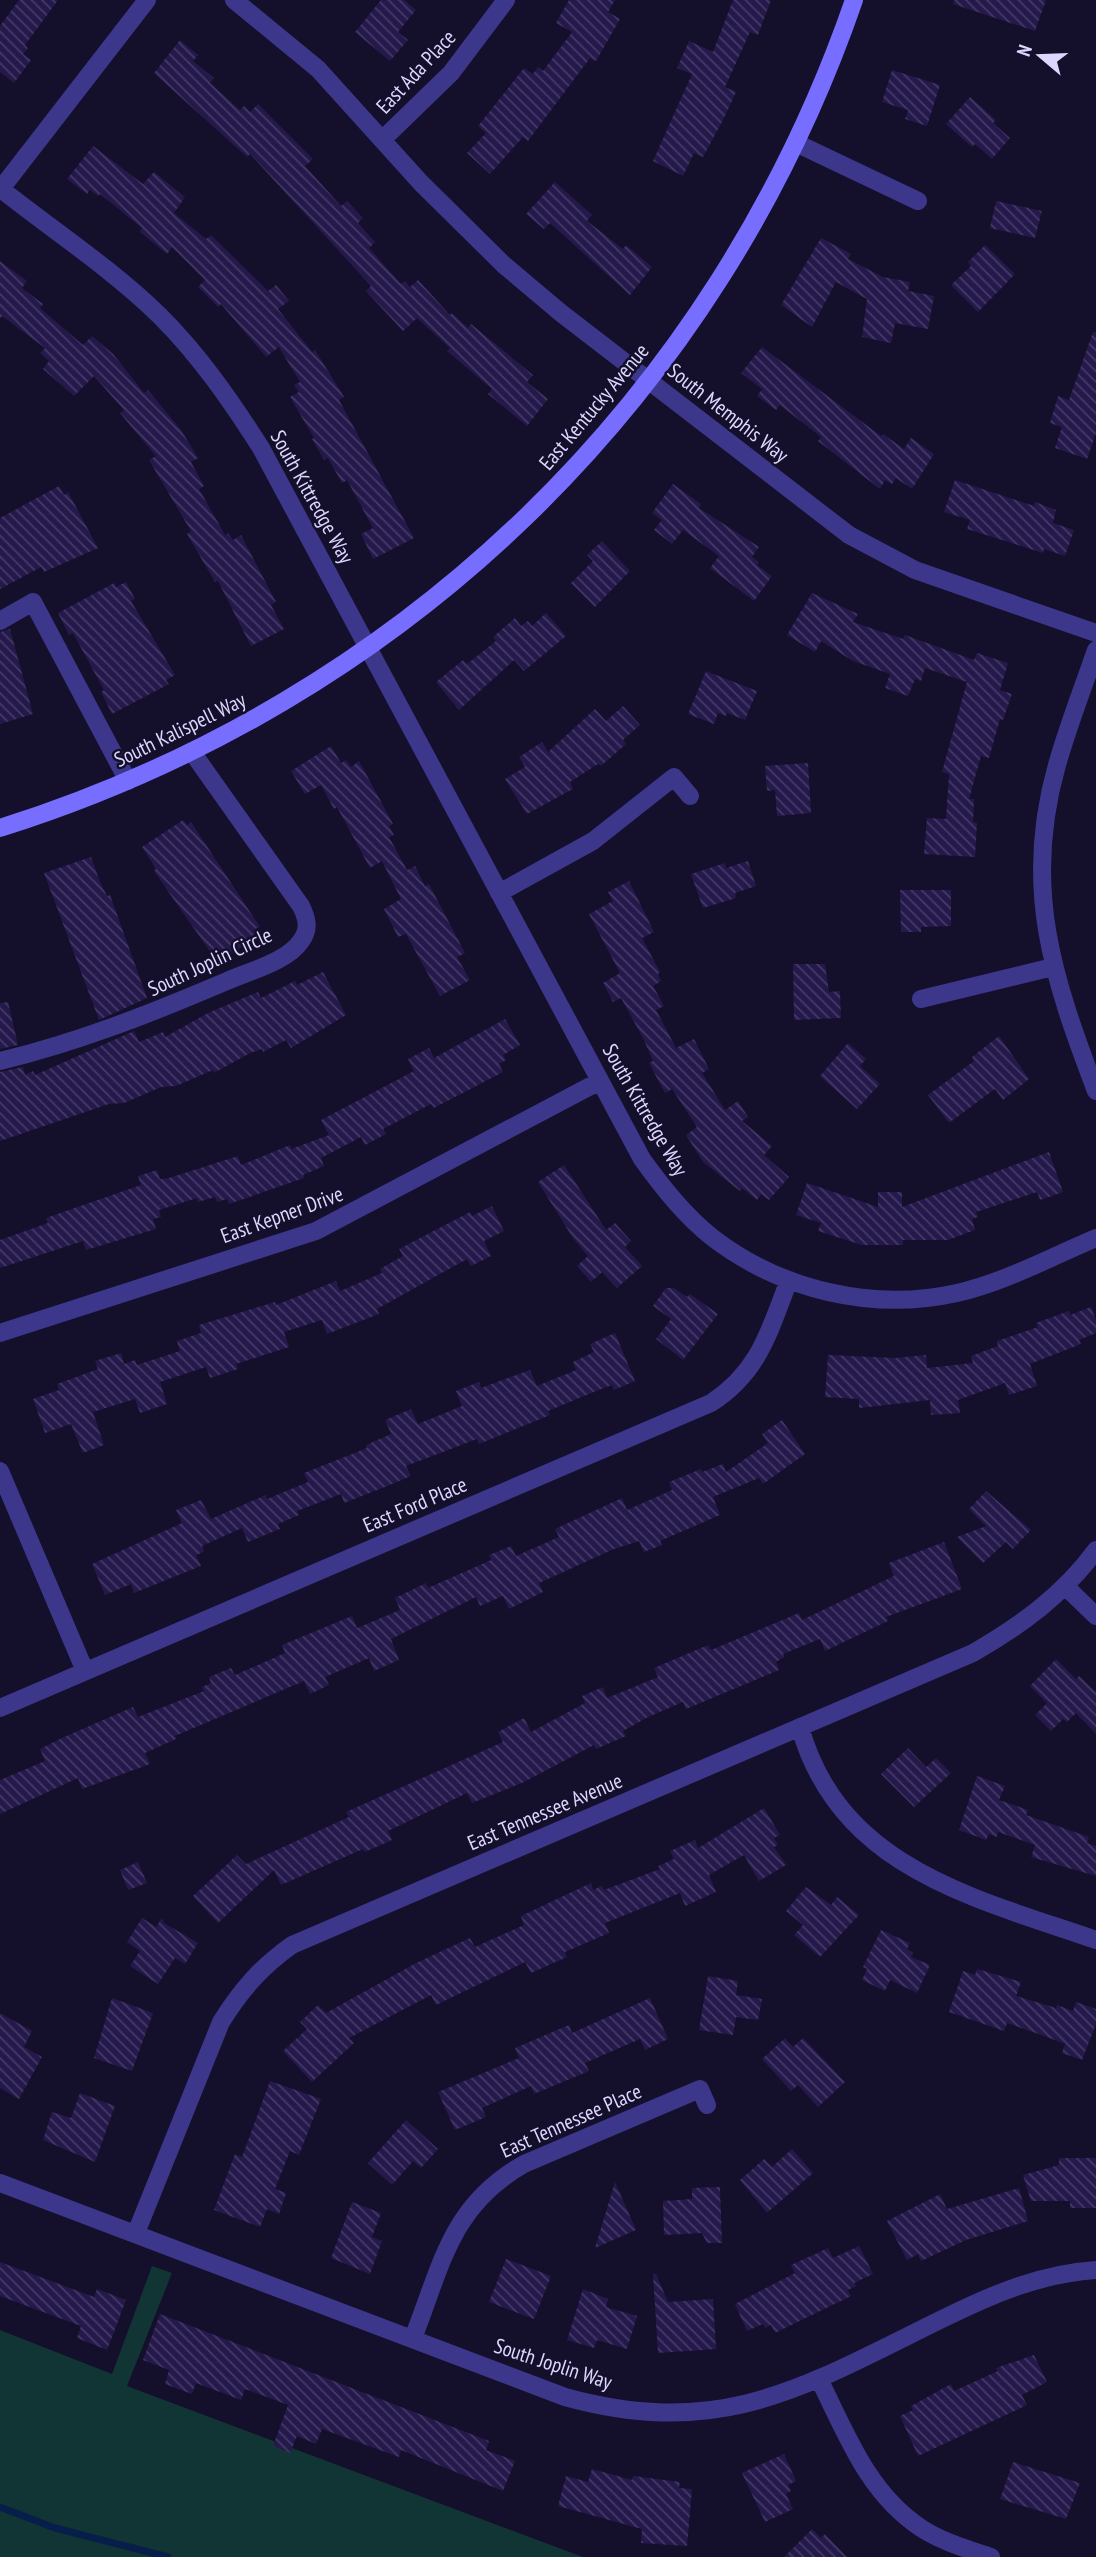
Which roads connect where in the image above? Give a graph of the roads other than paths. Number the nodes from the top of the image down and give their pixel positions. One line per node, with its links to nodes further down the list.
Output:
1 (147, 0): 7 (street)
2 (234, 0): 5 (street, South Memphis Way)
3 (506, 0): 5 (street, East Ada Place)
4 (854, 0): 6 (street, East Kentucky Avenue)
5 (383, 139): 9 (street, South Memphis Way)
6 (796, 143): 8 (street); 9 (street, East Kentucky Avenue)
7 (0, 190): 12 (street, South Kittredge Way)
8 (918, 201)
9 (649, 381): 11 (street, South Memphis Way); 12 (street, East Kentucky Avenue)
10 (0, 621): 15 (street)
11 (1096, 633)
12 (368, 649): 14 (street, South Kalispell Way); 18 (street, South Kittredge Way)
13 (1096, 649): 19 (street)
14 (192, 752): 15 (street, South Kalispell Way); 21 (street, South Joplin Circle)
15 (128, 782): 17 (street, South Kalispell Way)
16 (691, 796): 18 (street)
17 (0, 828)
18 (499, 892): 22 (street, South Kittredge Way)
19 (1053, 967): 20 (street); 23 (street)
20 (921, 999)
21 (0, 1061)
22 (600, 1081): 25 (street, South Kittredge Way); 26 (street, East Kepner Drive)
23 (1096, 1091)
24 (1096, 1238): 25 (street, South Kittredge Way)
25 (789, 1280): 31 (street, East Ford Place)
26 (0, 1333)
27 (0, 1471): 31 (street)
28 (1096, 1550): 29 (street, East Tennessee Avenue)
29 (1065, 1587): 30 (street); 33 (street, East Tennessee Avenue)
30 (1096, 1616)
31 (86, 1671): 32 (street, East Ford Place)
32 (0, 1708)
33 (800, 1727): 34 (street); 37 (street, East Tennessee Avenue)
34 (1096, 1940)
35 (707, 2105): 39 (street, East Tennessee Place)
36 (0, 2183): 37 (street, South Joplin Way)
37 (136, 2234): 39 (street, South Joplin Way)
38 (1096, 2270): 40 (street, South Joplin Way)
39 (413, 2338): 40 (street, South Joplin Way)
40 (819, 2379): 41 (street)
41 (991, 2557)

